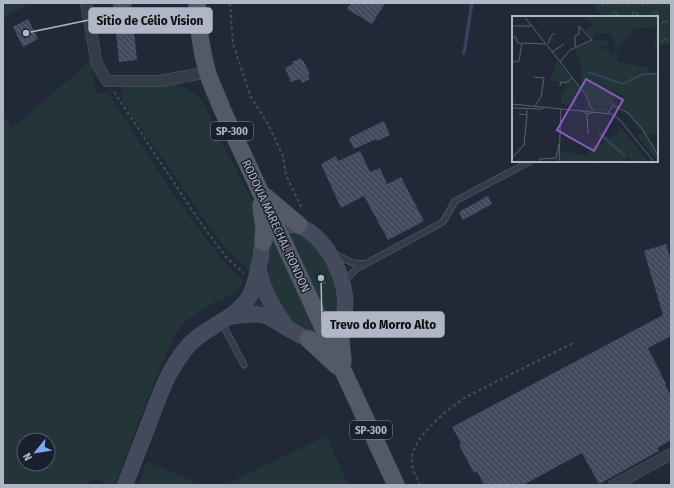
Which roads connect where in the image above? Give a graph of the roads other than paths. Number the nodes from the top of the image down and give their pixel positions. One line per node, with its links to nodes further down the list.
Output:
1 (86, 3): 3 (street)
2 (197, 3): 3 (main road, RODOVIA MARECHAL RONDON / SP-300)
3 (208, 72): 5 (main road, RODOVIA MARECHAL RONDON / SP-300)
4 (529, 162): 10 (lane)
5 (259, 189): 6 (main road); 7 (main road, RODOVIA MARECHAL RONDON / SP-300); 8 (main road)
6 (302, 220): 7 (main road); 9 (main road)
7 (277, 229): 8 (main road); 16 (main road, RODOVIA MARECHAL RONDON / SP-300)
8 (263, 242): 11 (main road)
9 (328, 251): 10 (lane); 12 (main road)
10 (366, 264): 12 (lane)
11 (257, 274): 13 (main road); 15 (main road)
12 (342, 284): 14 (main road)
13 (225, 319): 15 (main road); 18 (lane); 21 (main road)
14 (341, 324): 16 (main road); 19 (main road)
15 (286, 326): 17 (main road)
16 (328, 337): 17 (main road); 19 (main road, RODOVIA MARECHAL RONDON / SP-300)
17 (308, 339): 19 (main road)
18 (244, 365)
19 (345, 375): 22 (main road, RODOVIA MARECHAL RONDON / SP-300)
20 (671, 454): 23 (street)
21 (125, 485)
22 (396, 485)
23 (614, 485)

